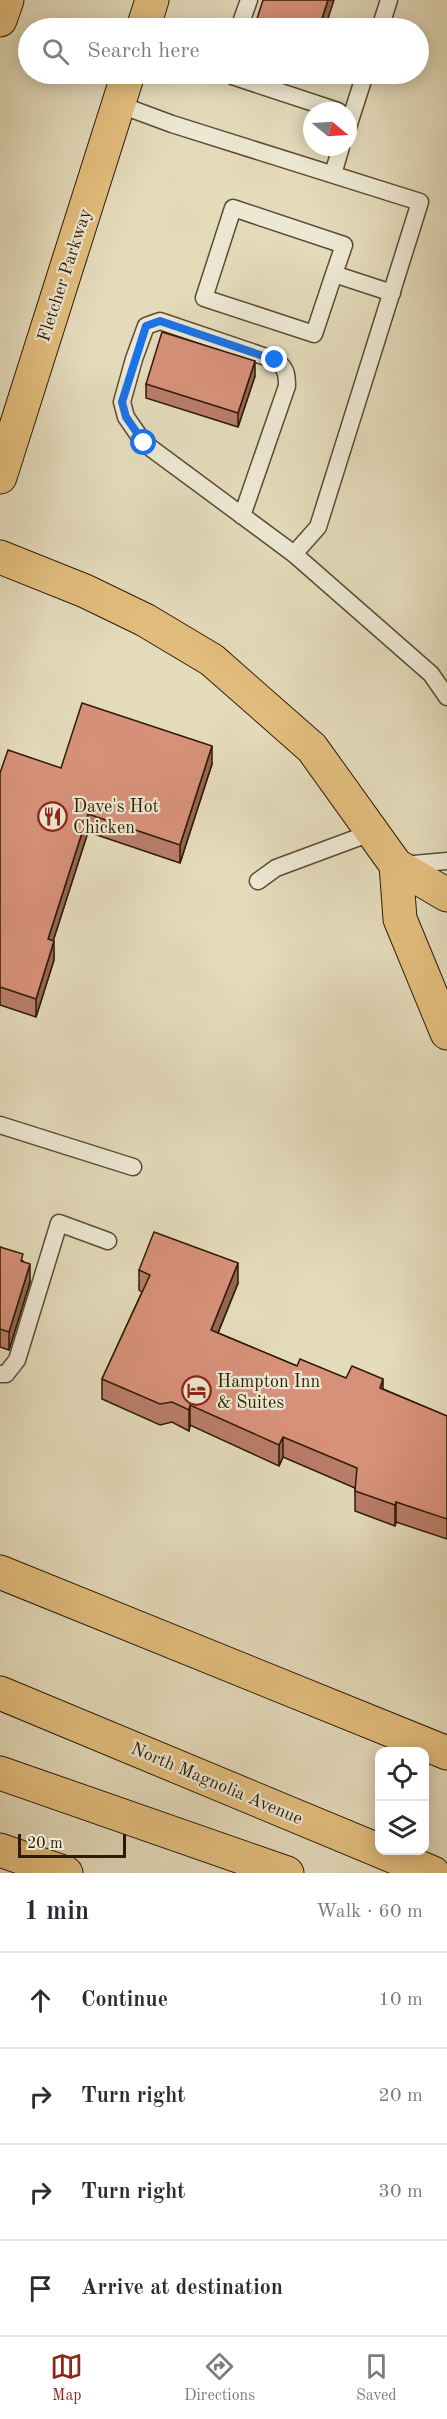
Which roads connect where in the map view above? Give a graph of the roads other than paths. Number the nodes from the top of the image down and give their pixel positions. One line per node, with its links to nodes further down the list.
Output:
1 (6, 0): 8 (main road)
2 (152, 0): 5 (main road)
3 (249, 0): 6 (lane)
4 (389, 0): 7 (lane)
5 (146, 18)
6 (243, 18)
7 (383, 18)
8 (0, 20)
9 (125, 84): 14 (main road, Fletcher Parkway)
10 (254, 84): 12 (lane)
11 (361, 84): 13 (lane)
12 (304, 102)
13 (353, 102)
14 (118, 104): 16 (lane); 19 (main road, Fletcher Parkway)
15 (339, 156): 16 (lane)
16 (333, 174): 18 (lane)
17 (334, 274): 17 (lane); 18 (lane)
18 (392, 293): 21 (lane)
19 (0, 477)
20 (242, 516): 20 (lane); 21 (lane)
21 (294, 554): 23 (lane)
22 (0, 557): 24 (main road)
23 (447, 698)
24 (374, 832): 26 (main road); 27 (lane)
25 (447, 861): 26 (lane)
26 (396, 865): 28 (main road); 29 (main road)
27 (258, 881)
28 (447, 895)
29 (447, 1033)
30 (0, 1125): 31 (lane)
31 (133, 1167)
32 (108, 1241): 33 (lane)
33 (0, 1374)
34 (0, 1572): 36 (main road)
35 (0, 1694): 41 (main road, North Magnolia Avenue)
36 (447, 1753)
37 (0, 1773): 40 (main road)
38 (0, 1850): 39 (main road)
39 (66, 1873)
40 (287, 1873)
41 (433, 1873)

